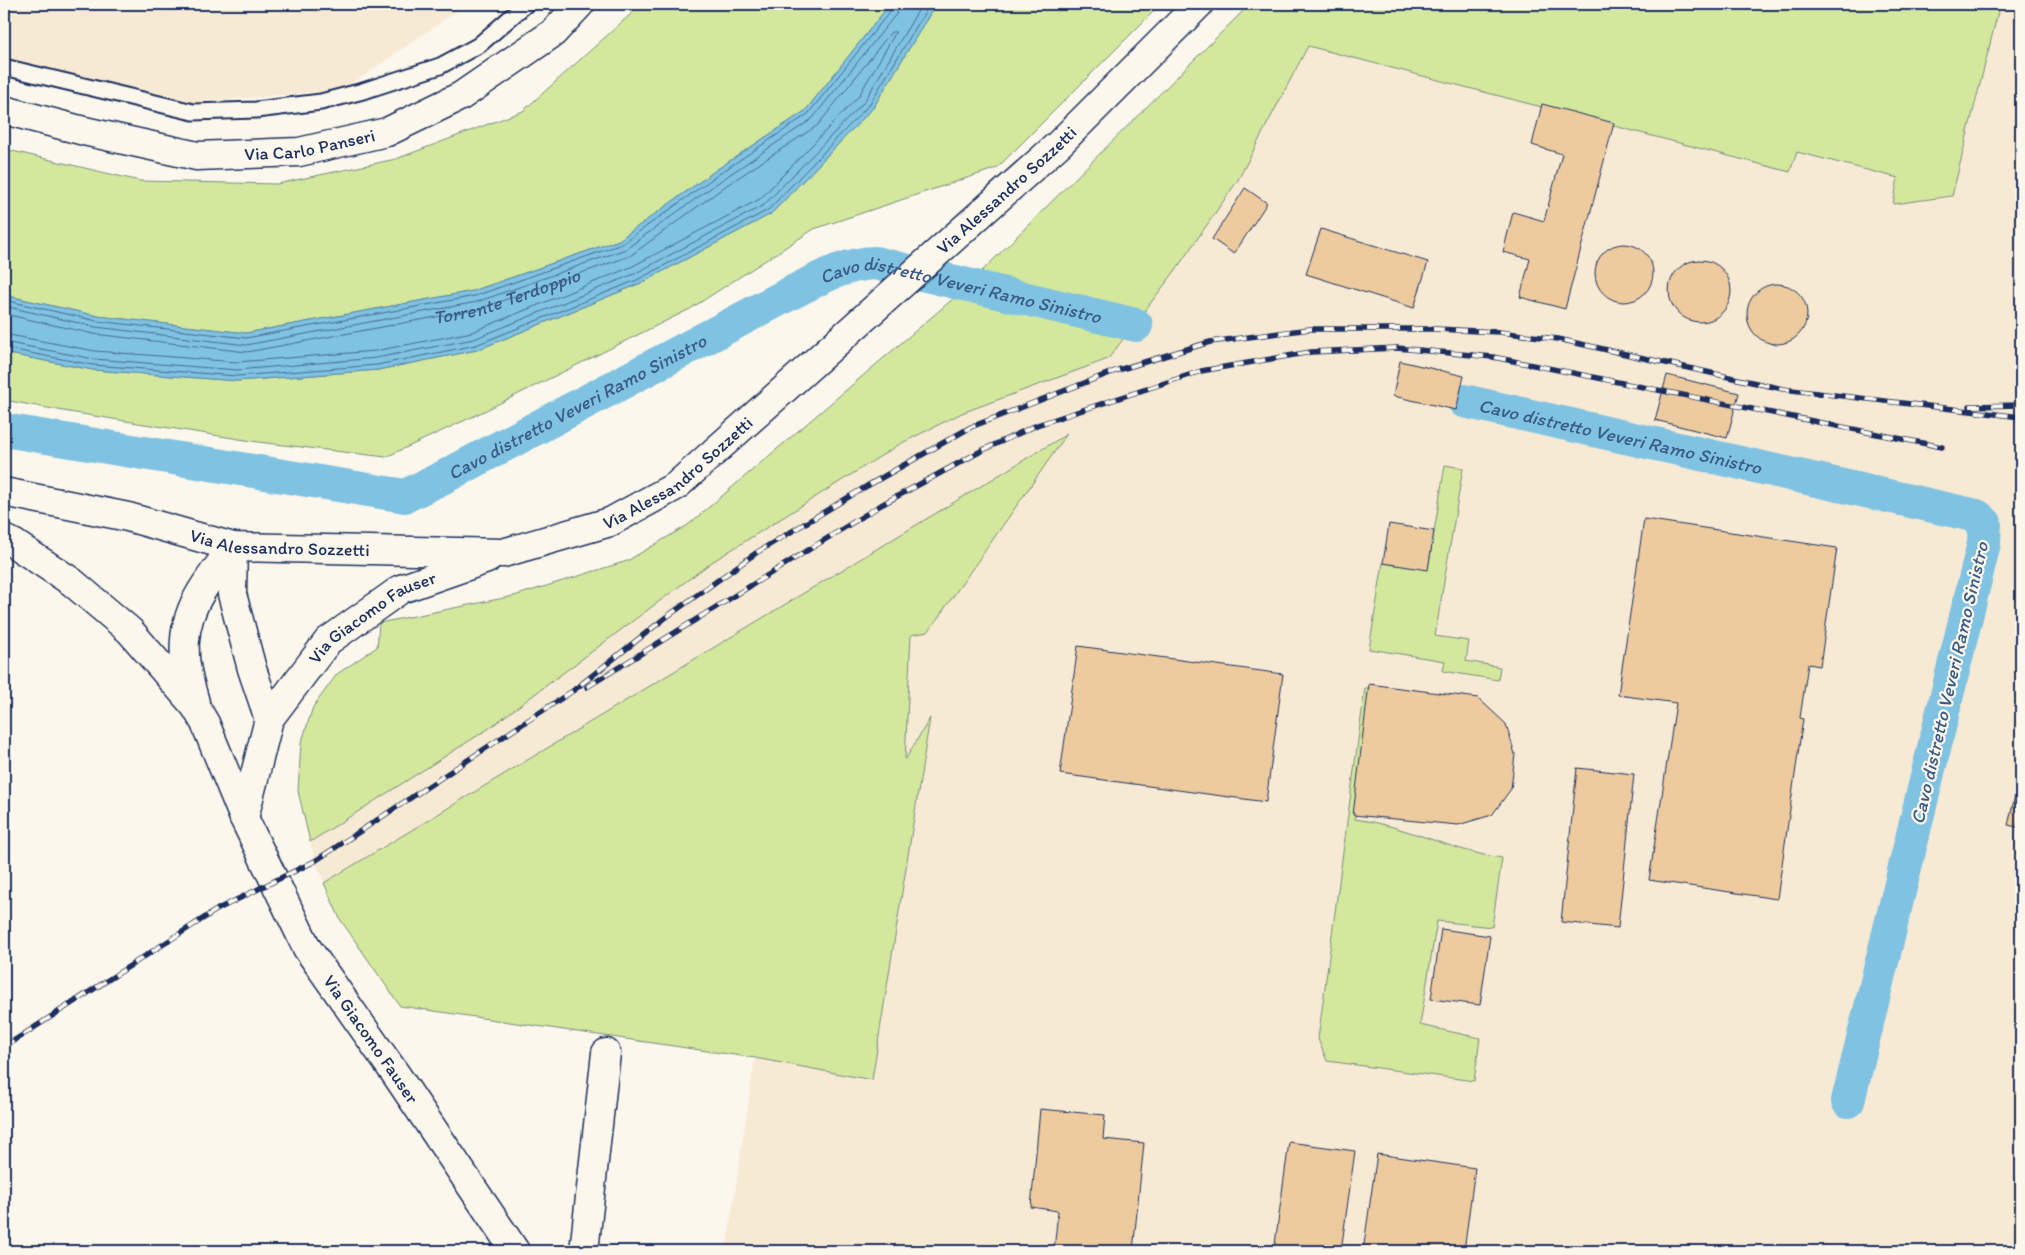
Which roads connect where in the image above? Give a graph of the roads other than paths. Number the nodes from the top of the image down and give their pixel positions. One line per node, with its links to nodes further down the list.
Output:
1 (580, 4): 5 (street, Via Carlo Panseri)
2 (1199, 4): 9 (street, Via Alessandro Sozzetti)
3 (519, 6): 4 (lane)
4 (4, 67)
5 (4, 110)
6 (4, 492): 8 (street, Via Alessandro Sozzetti)
7 (4, 539): 10 (street, Via Giacomo Fauser)
8 (233, 547): 9 (street, Via Alessandro Sozzetti); 10 (street, Via Giacomo Fauser); 11 (street)
9 (503, 553): 11 (street, Via Giacomo Fauser)
10 (196, 706): 12 (street, Via Giacomo Fauser)
11 (269, 720): 12 (street, Via Giacomo Fauser)
12 (244, 818): 14 (street, Via Giacomo Fauser)
13 (606, 1053): 15 (street)
14 (515, 1251)
15 (584, 1251)

